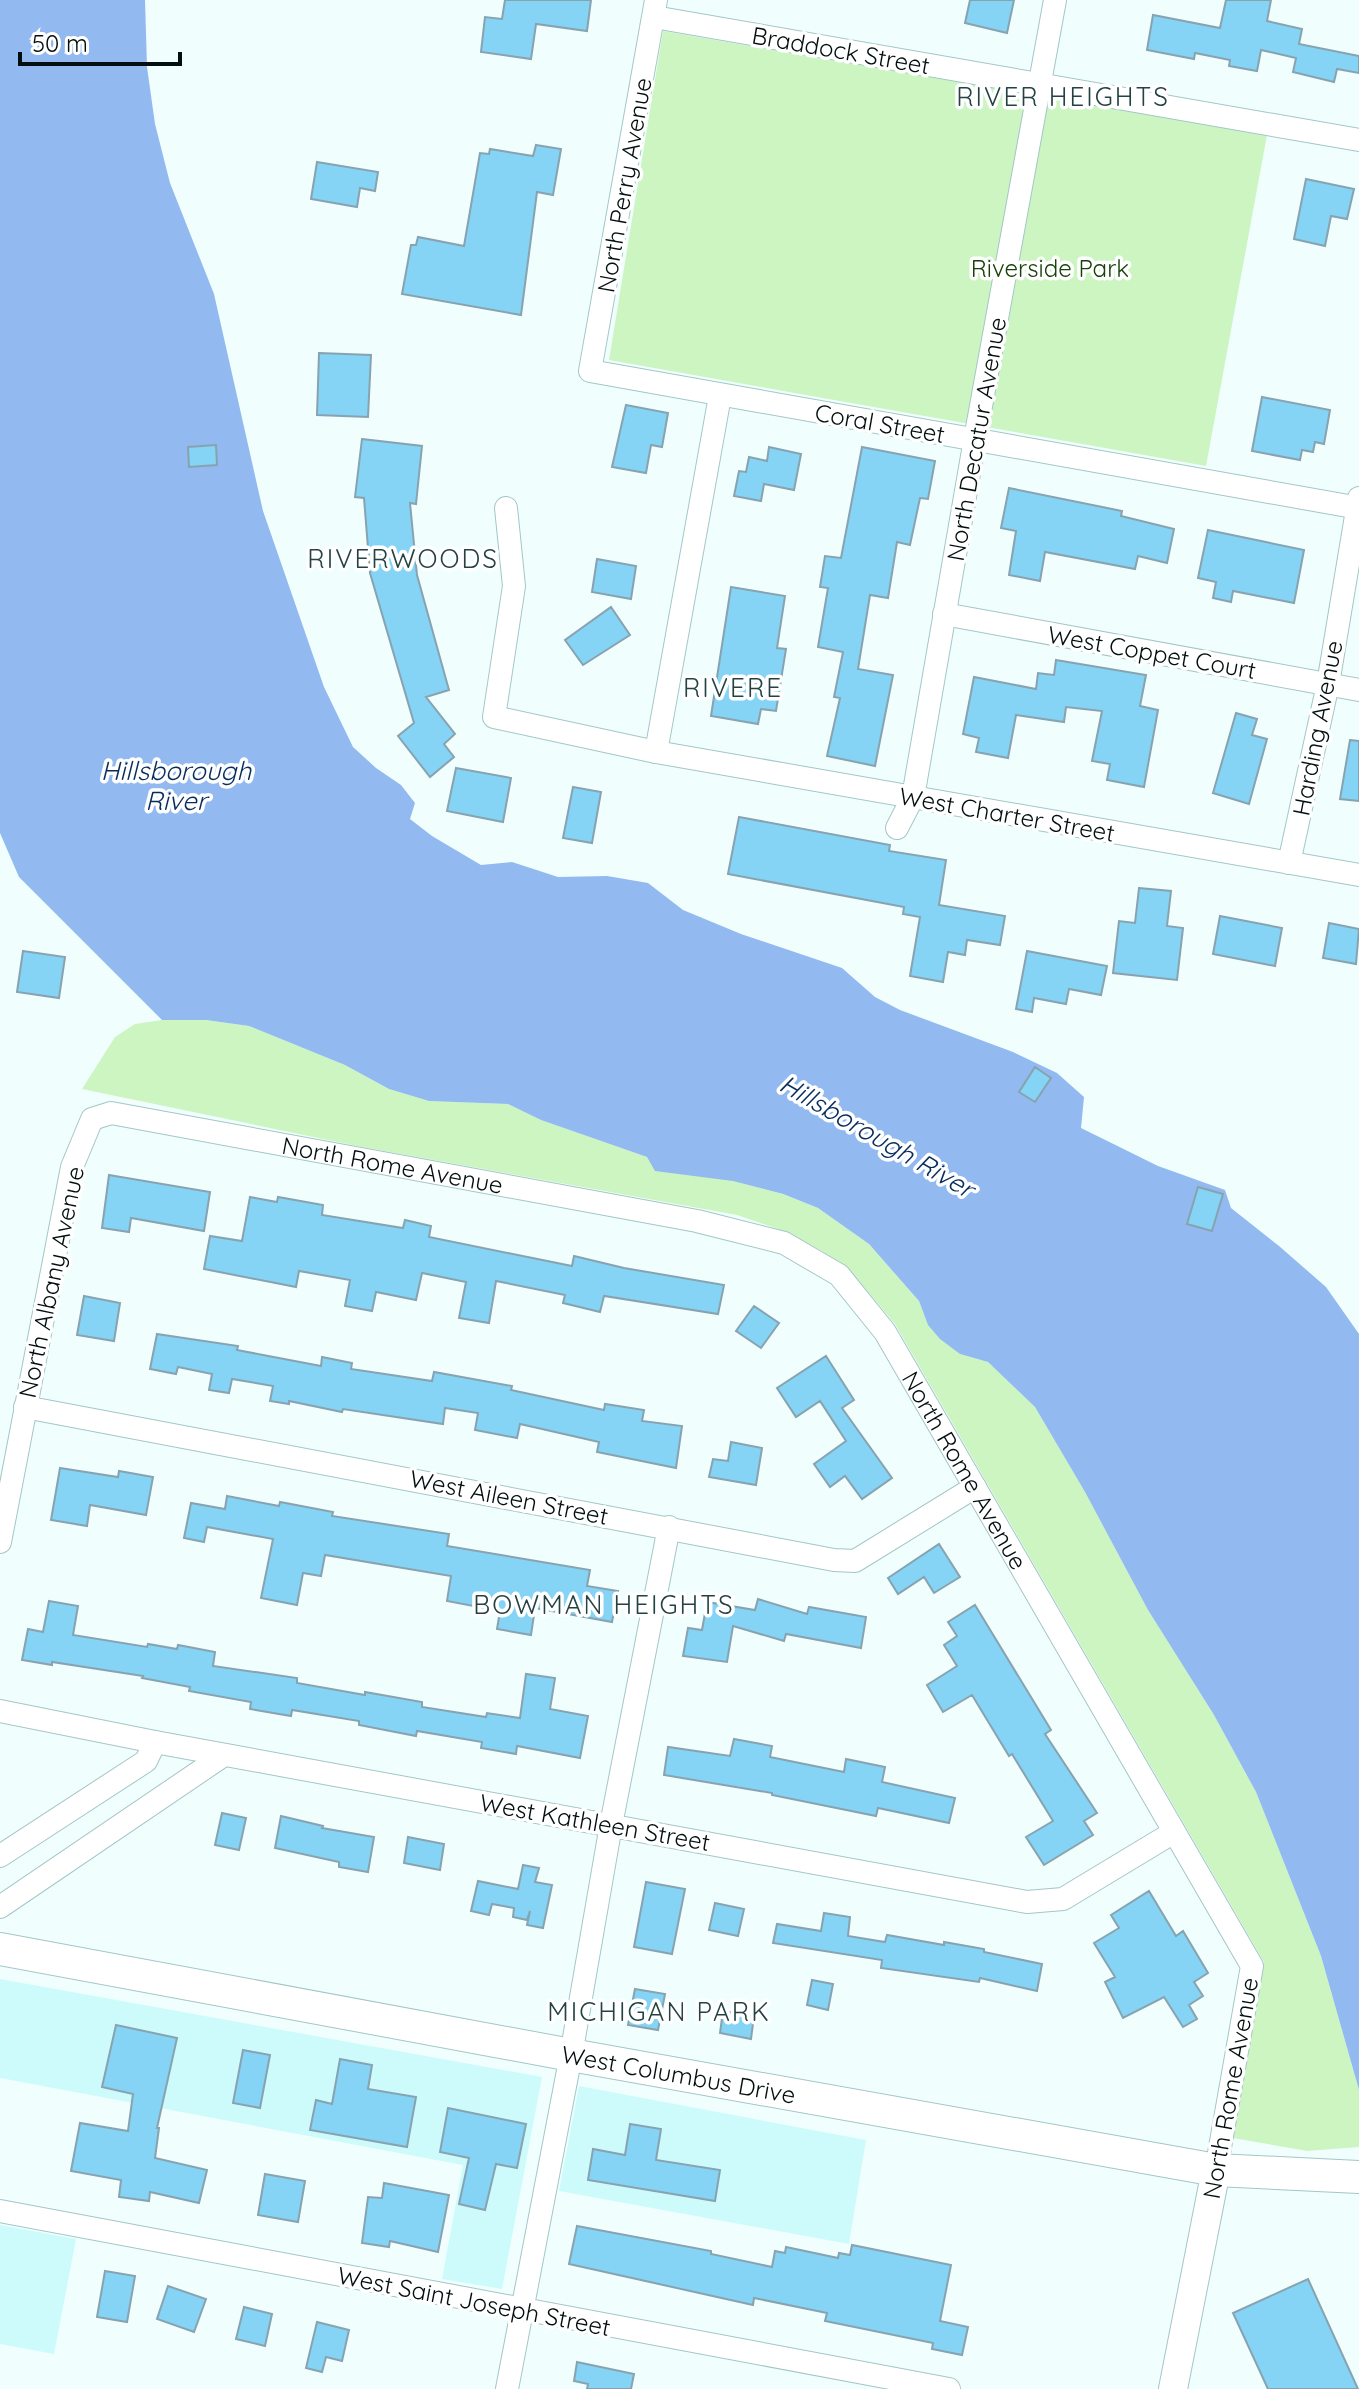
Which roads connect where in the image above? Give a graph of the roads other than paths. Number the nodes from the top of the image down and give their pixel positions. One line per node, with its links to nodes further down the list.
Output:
1 (1055, 0): 3 (street, North Decatur Avenue)
2 (655, 8): 3 (street, Braddock Street); 5 (street, North Perry Avenue)
3 (1041, 85): 4 (street, Braddock Street); 7 (street, North Decatur Avenue)
4 (1359, 140)
5 (590, 371): 6 (street, Coral Street)
6 (720, 396): 7 (street, Coral Street); 13 (street)
7 (975, 439): 8 (street, Coral Street); 10 (street, North Decatur Avenue)
8 (1358, 505): 11 (street, Harding Avenue)
9 (506, 508): 13 (street, West Charter Street)
10 (944, 614): 11 (street, West Coppet Court); 14 (street, North Decatur Avenue)
11 (1328, 684): 12 (street, West Coppet Court); 16 (street, Harding Avenue)
12 (1359, 690)
13 (656, 752): 14 (street, West Charter Street)
14 (913, 797): 15 (street, North Decatur Avenue); 16 (street, West Charter Street)
15 (897, 828)
16 (1289, 863): 17 (street, West Charter Street)
17 (1359, 875)
18 (92, 1119): 19 (street, North Albany Avenue); 20 (street, North Rome Avenue)
19 (25, 1407): 21 (street, West Aileen Street); 22 (street, North Albany Avenue)
20 (975, 1487): 21 (street, West Aileen Street); 27 (street, North Rome Avenue)
21 (669, 1527): 26 (street)
22 (0, 1542)
23 (0, 1711): 24 (street, West Kathleen Street)
24 (155, 1742): 25 (street, West Kathleen Street); 28 (street)
25 (224, 1755): 26 (street, West Kathleen Street); 29 (street)
26 (611, 1825): 27 (street, West Kathleen Street); 31 (street)
27 (1174, 1832): 32 (street, North Rome Avenue)
28 (0, 1856)
29 (0, 1907)
30 (0, 1949): 31 (main road, West Columbus Drive)
31 (571, 2055): 32 (main road, West Columbus Drive); 35 (street)
32 (1216, 2170): 33 (main road, West Columbus Drive); 38 (street, North Rome Avenue)
33 (1349, 2177)
34 (0, 2211): 35 (street, West Saint Joseph Street)
35 (521, 2311): 36 (street); 37 (street, West Saint Joseph Street)
36 (507, 2389)
37 (949, 2389)
38 (1173, 2389)

